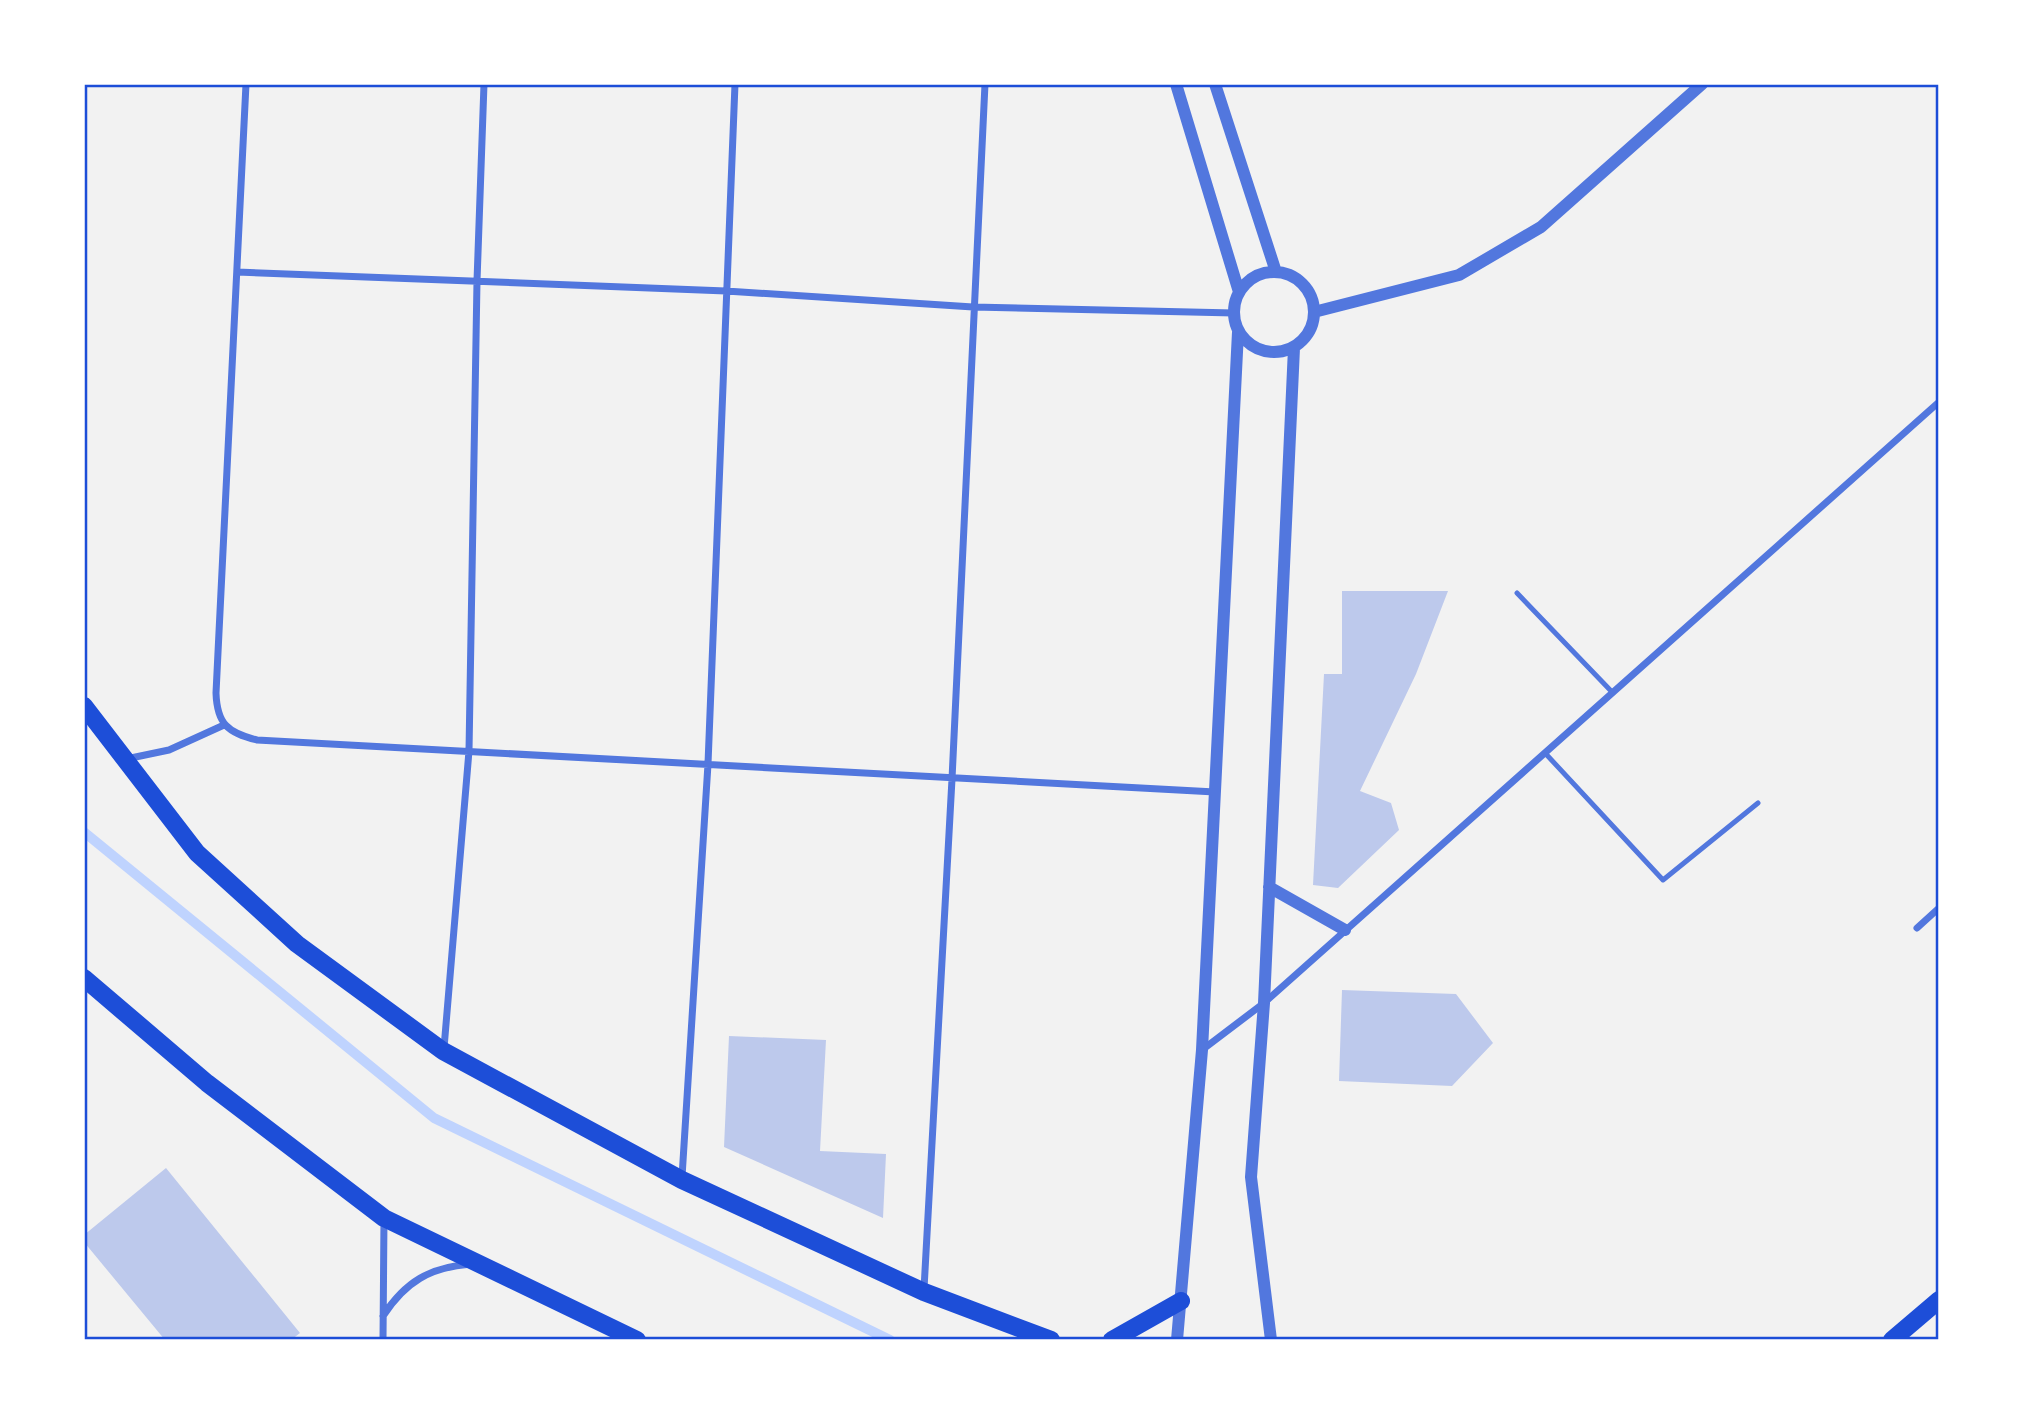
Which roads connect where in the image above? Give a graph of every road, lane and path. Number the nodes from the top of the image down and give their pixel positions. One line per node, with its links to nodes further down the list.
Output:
1 (246, 84): 8 (street)
2 (484, 84): 10 (street)
3 (736, 84): 11 (street)
4 (985, 84): 13 (street)
5 (1176, 84): 12 (street)
6 (1215, 84): 9 (street)
7 (1702, 84): 14 (street)
8 (237, 272): 10 (street); 22 (street)
9 (1276, 272): 12 (street); 14 (street)
10 (477, 281): 11 (street); 23 (street)
11 (726, 291): 13 (street); 26 (street)
12 (1239, 292): 15 (street)
13 (973, 307): 15 (street); 27 (street)
14 (1314, 312): 17 (street)
15 (1234, 313): 16 (street)
16 (1238, 332): 17 (street); 28 (street)
17 (1294, 348): 30 (street)
18 (1939, 402): 20 (street)
19 (1517, 593): 20 (lane)
20 (1613, 693): 24 (street)
21 (84, 706): 25 (main road)
22 (224, 725): 23 (street); 25 (street)
23 (469, 751): 26 (street); 37 (street)
24 (1545, 753): 29 (lane); 33 (street)
25 (124, 760): 37 (main road)
26 (708, 764): 27 (street); 38 (street)
27 (952, 779): 28 (street); 41 (street)
28 (1215, 792): 36 (street)
29 (1758, 803)
30 (1269, 887): 33 (street); 35 (street)
31 (1939, 908): 32 (street)
32 (1917, 928)
33 (1345, 930): 35 (street)
34 (84, 978): 39 (main road)
35 (1264, 1003): 36 (street); 50 (street)
36 (1202, 1050): 43 (street)
37 (443, 1051): 38 (main road)
38 (682, 1180): 41 (main road)
39 (384, 1218): 40 (main road); 44 (street)
40 (479, 1264): 44 (street); 46 (main road)
41 (924, 1292): 47 (main road)
42 (1939, 1300): 51 (main road)
43 (1181, 1301): 48 (main road); 49 (street)
44 (383, 1317): 45 (street)
45 (383, 1340)
46 (637, 1340)
47 (1051, 1340)
48 (1112, 1340)
49 (1177, 1340)
50 (1271, 1340)
51 (1892, 1340)

